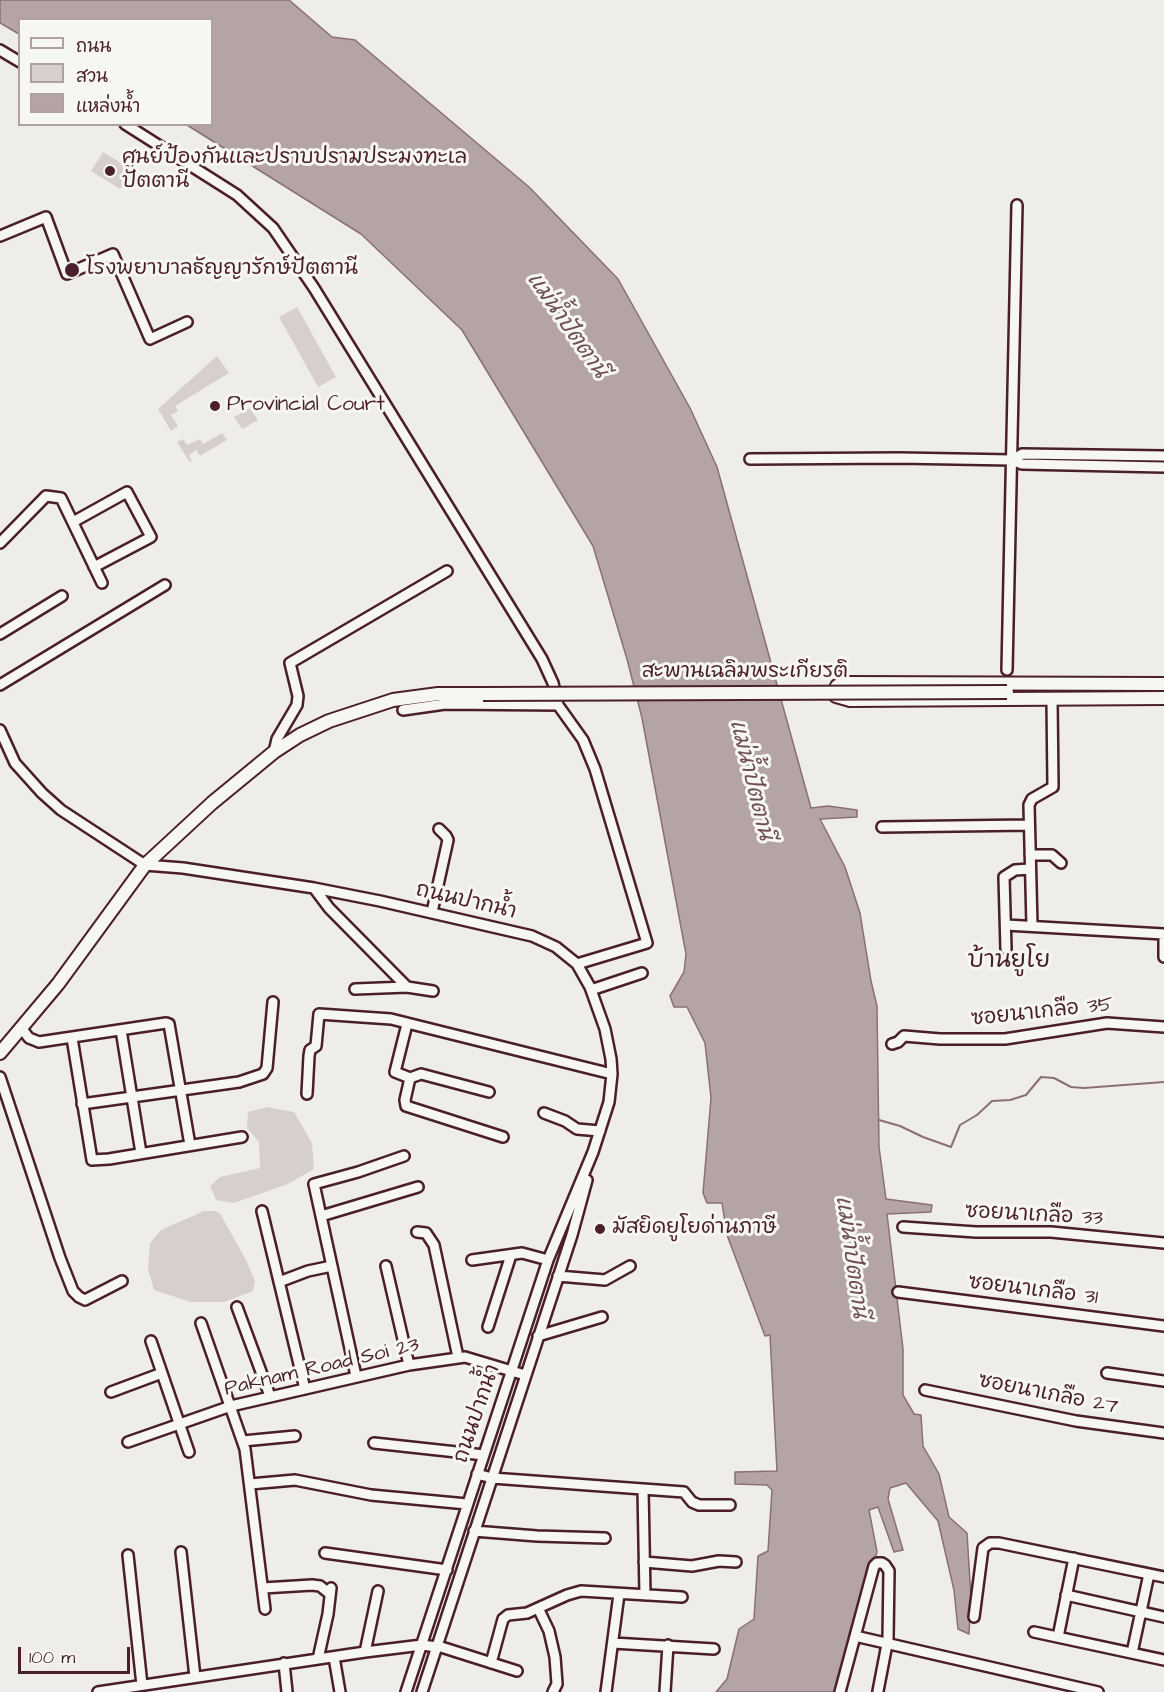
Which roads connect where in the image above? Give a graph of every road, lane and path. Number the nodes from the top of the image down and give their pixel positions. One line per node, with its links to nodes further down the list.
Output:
1 (0, 50): 2 (street)
2 (18, 61)
3 (128, 126): 25 (street)
4 (1017, 205): 9 (street)
5 (0, 236): 6 (street)
6 (187, 322)
7 (1164, 456): 9 (street)
8 (750, 459): 9 (street)
9 (1012, 460): 10 (street); 19 (street)
10 (1164, 467)
11 (73, 522): 12 (street); 13 (street); 13 (street)
12 (0, 543)
13 (94, 567): 15 (street)
14 (447, 571): 28 (street)
15 (102, 583)
16 (165, 585): 21 (street)
17 (63, 596): 18 (street)
18 (0, 634)
19 (1008, 670)
20 (1164, 684): 24 (main road)
21 (0, 685)
22 (1164, 690): 28 (main road, สะพานเฉลิมพระเกียรติ, bridge)
23 (1164, 698): 24 (main road)
24 (1052, 700): 29 (street)
25 (558, 705): 26 (street); 44 (street)
26 (403, 710)
27 (0, 730): 34 (street)
28 (274, 752): 34 (main road, สะพานเฉลิมพระเกียรติ)
29 (1029, 825): 30 (street); 32 (street)
30 (882, 827)
31 (439, 829): 37 (street)
32 (1030, 855): 33 (street); 35 (street)
33 (1061, 863)
34 (145, 865): 36 (street, ถนนปากน้ำ); 53 (main road, สะพานเฉลิมพระเกียรติ)
35 (1030, 869): 38 (street); 39 (street)
36 (314, 888): 37 (street, ถนนปากน้ำ); 46 (street)
37 (432, 912): 44 (street, ถนนปากน้ำ)
38 (1006, 926): 39 (street); 42 (street)
39 (1032, 926): 40 (street)
40 (1164, 934)
41 (1164, 939): 43 (street)
42 (1006, 949)
43 (1164, 957)
44 (577, 964): 48 (street, ถนนปากน้ำ)
45 (642, 974): 48 (street)
46 (407, 987): 47 (street); 49 (street)
47 (355, 989)
48 (591, 990): 58 (street, ถนนปากน้ำ)
49 (433, 991)
50 (273, 1002): 61 (street)
51 (407, 1024): 58 (street); 60 (street); 63 (street)
52 (1164, 1027): 56 (street, ซอยนาเกลือ 35)
53 (21, 1029): 55 (street); 57 (main road, สะพานเฉลิมพระเกียรติ)
54 (121, 1030): 55 (street); 61 (street); 64 (street)
55 (72, 1038): 65 (street)
56 (892, 1044)
57 (0, 1053)
58 (612, 1074): 67 (street, ถนนปากน้ำ)
59 (0, 1077): 87 (street)
60 (410, 1078): 62 (street); 69 (street)
61 (181, 1089): 64 (street); 70 (street)
62 (489, 1092)
63 (307, 1094)
64 (133, 1097): 65 (street); 72 (street)
65 (82, 1104): 72 (street)
66 (544, 1113): 67 (street)
67 (600, 1131): 71 (street, ถนนปากน้ำ)
68 (242, 1137): 70 (street)
69 (502, 1137)
70 (190, 1145): 72 (street)
71 (593, 1152): 82 (street, ถนนปากน้ำ); 86 (street, ถนนปากน้ำ)
72 (141, 1153)
73 (404, 1156): 76 (street)
74 (418, 1187): 76 (street)
75 (262, 1211): 88 (street)
76 (321, 1216): 83 (street)
77 (903, 1227): 79 (street, ซอยนาเกลือ 33)
78 (417, 1232): 97 (street)
79 (1164, 1243)
80 (511, 1255): 81 (street); 82 (street); 94 (street)
81 (471, 1260)
82 (548, 1260): 99 (street, ถนนปากน้ำ)
83 (332, 1266): 88 (street); 103 (street)
84 (386, 1266): 98 (street)
85 (630, 1266): 86 (street)
86 (558, 1276): 95 (street, ถนนปากน้ำ)
87 (122, 1281)
88 (279, 1282): 105 (street)
89 (898, 1292): 93 (street, ซอยนาเกลือ 31)
90 (237, 1307): 108 (street)
91 (602, 1317): 95 (street)
92 (201, 1323): 109 (street)
93 (1164, 1326)
94 (488, 1327)
95 (538, 1336): 102 (street, ถนนปากน้ำ)
96 (151, 1341): 100 (street)
97 (458, 1357): 98 (street, Paknam Road Soi 23); 99 (street, Paknam Road Soi 23)
98 (409, 1365): 103 (street, Paknam Road Soi 23)
99 (512, 1371): 102 (street, Paknam Road Soi 23); 117 (street, ถนนปากน้ำ)
100 (162, 1373): 107 (street); 110 (street)
101 (1107, 1373): 104 (street)
102 (525, 1375): 119 (street, ถนนปากน้ำ)
103 (356, 1376): 105 (street, Paknam Road Soi 23)
104 (1164, 1381)
105 (305, 1389): 108 (street, Paknam Road Soi 23)
106 (925, 1390): 111 (street, ซอยนาเกลือ 27)
107 (111, 1392)
108 (270, 1396): 109 (street, Paknam Road Soi 23)
109 (231, 1406): 110 (street, Paknam Road Soi 23); 113 (street)
110 (179, 1423): 114 (street, Paknam Road Soi 23); 116 (street)
111 (1164, 1433)
112 (295, 1436): 113 (street)
113 (243, 1441): 120 (street)
114 (128, 1442)
115 (374, 1443): 117 (street)
116 (189, 1452)
117 (484, 1455): 118 (street, ถนนปากน้ำ)
118 (477, 1474): 119 (street); 122 (street, ถนนปากน้ำ)
119 (492, 1478): 121 (street); 124 (street, ถนนปากน้ำ)
120 (250, 1484): 122 (street); 135 (street)
121 (643, 1489): 123 (street); 131 (street)
122 (466, 1504): 132 (street, ถนนปากน้ำ)
123 (730, 1505)
124 (474, 1531): 125 (street); 153 (street, ถนนปากน้ำ)
125 (605, 1538)
126 (181, 1552): 163 (street)
127 (325, 1553): 132 (street)
128 (128, 1555): 164 (street)
129 (1074, 1558): 133 (street); 139 (street); 144 (street)
130 (736, 1562): 131 (street)
131 (644, 1563): 138 (street)
132 (447, 1570): 151 (street, ถนนปากน้ำ)
133 (1149, 1574): 134 (street); 143 (street)
134 (1164, 1577)
135 (263, 1588): 141 (street); 158 (street)
136 (378, 1591): 155 (street)
137 (619, 1594): 138 (street); 142 (street); 149 (street)
138 (645, 1595): 140 (street)
139 (1066, 1595): 143 (street); 148 (street)
140 (682, 1597)
141 (265, 1609)
142 (539, 1610): 160 (street); 172 (street)
143 (1140, 1612): 145 (street); 156 (street)
144 (974, 1617)
145 (1164, 1617)
146 (1034, 1632): 148 (street)
147 (855, 1636): 150 (street); 150 (street); 175 (street)
148 (1058, 1637): 156 (street)
149 (613, 1643): 152 (street); 173 (street)
150 (887, 1644): 166 (street); 176 (street)
151 (422, 1645): 153 (street); 155 (street); 170 (street, ถนนปากน้ำ)
152 (668, 1645): 154 (street); 174 (street)
153 (437, 1646): 160 (street); 171 (street, ถนนปากน้ำ)
154 (714, 1649)
155 (364, 1652): 157 (street)
156 (1132, 1653): 159 (street)
157 (334, 1657): 158 (street); 169 (street)
158 (318, 1659): 161 (street)
159 (1164, 1660)
160 (491, 1663): 162 (street)
161 (284, 1664): 163 (street); 168 (street)
162 (517, 1671)
163 (195, 1677): 164 (street)
164 (141, 1685): 165 (street)
165 (116, 1691): 167 (street)
166 (878, 1691)
167 (98, 1692)
168 (288, 1692)
169 (340, 1692)
170 (406, 1692)
171 (422, 1692)
172 (553, 1692)
173 (606, 1692)
174 (665, 1692)
175 (840, 1692)
176 (1098, 1692)

